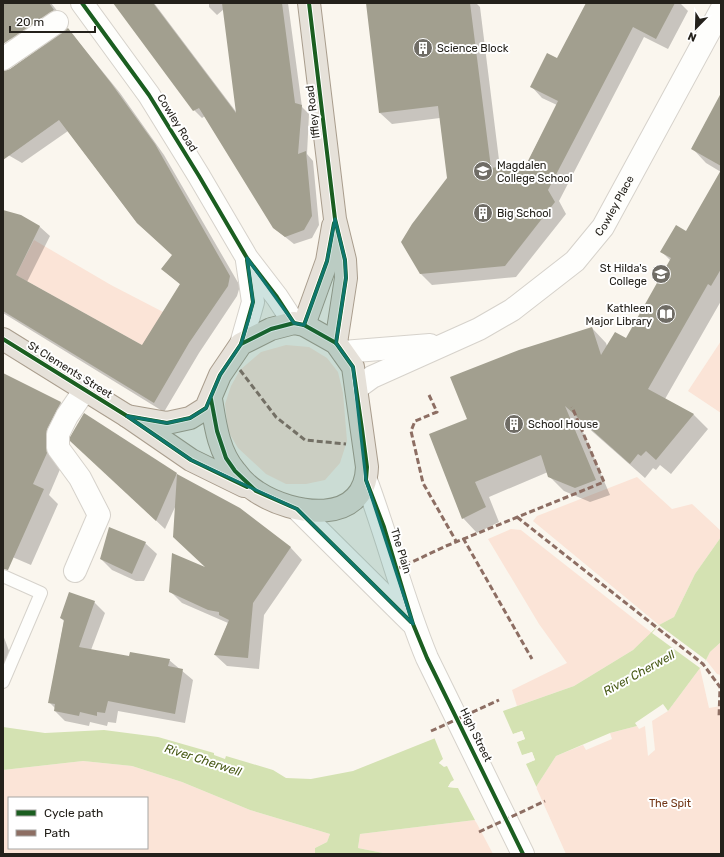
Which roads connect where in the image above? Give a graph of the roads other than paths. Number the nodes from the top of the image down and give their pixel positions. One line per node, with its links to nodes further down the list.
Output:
1 (82, 3): 7 (street, Cowley Road)
2 (309, 3): 6 (main road, Iffley Road)
3 (721, 10): 11 (street, Cowley Place)
4 (57, 22): 5 (street)
5 (3, 59)
6 (335, 219): 8 (main road, Iffley Road); 12 (main road, Iffley Road)
7 (247, 258): 8 (street, Cowley Road); 10 (street, Cowley Road)
8 (299, 324): 10 (main road); 12 (main road, The Plain)
9 (3, 339): 14 (main road, St Clements Street)
10 (241, 344): 15 (main road)
11 (445, 344): 12 (street, Cowley Place); 13 (street, Cowley Place)
12 (339, 347): 13 (main road, The Plain)
13 (357, 388): 17 (main road, The Plain)
14 (84, 390): 16 (main road, St Clements Street); 20 (street)
15 (211, 399): 16 (main road, St Clements Street); 18 (main road)
16 (126, 416): 18 (main road, St Clements Street)
17 (366, 480): 19 (main road); 22 (street, The Plain)
18 (256, 492): 19 (main road)
19 (297, 510): 22 (street)
20 (75, 571)
21 (3, 576): 23 (lane)
22 (413, 624): 24 (street, High Street)
23 (3, 682)
24 (524, 854)

